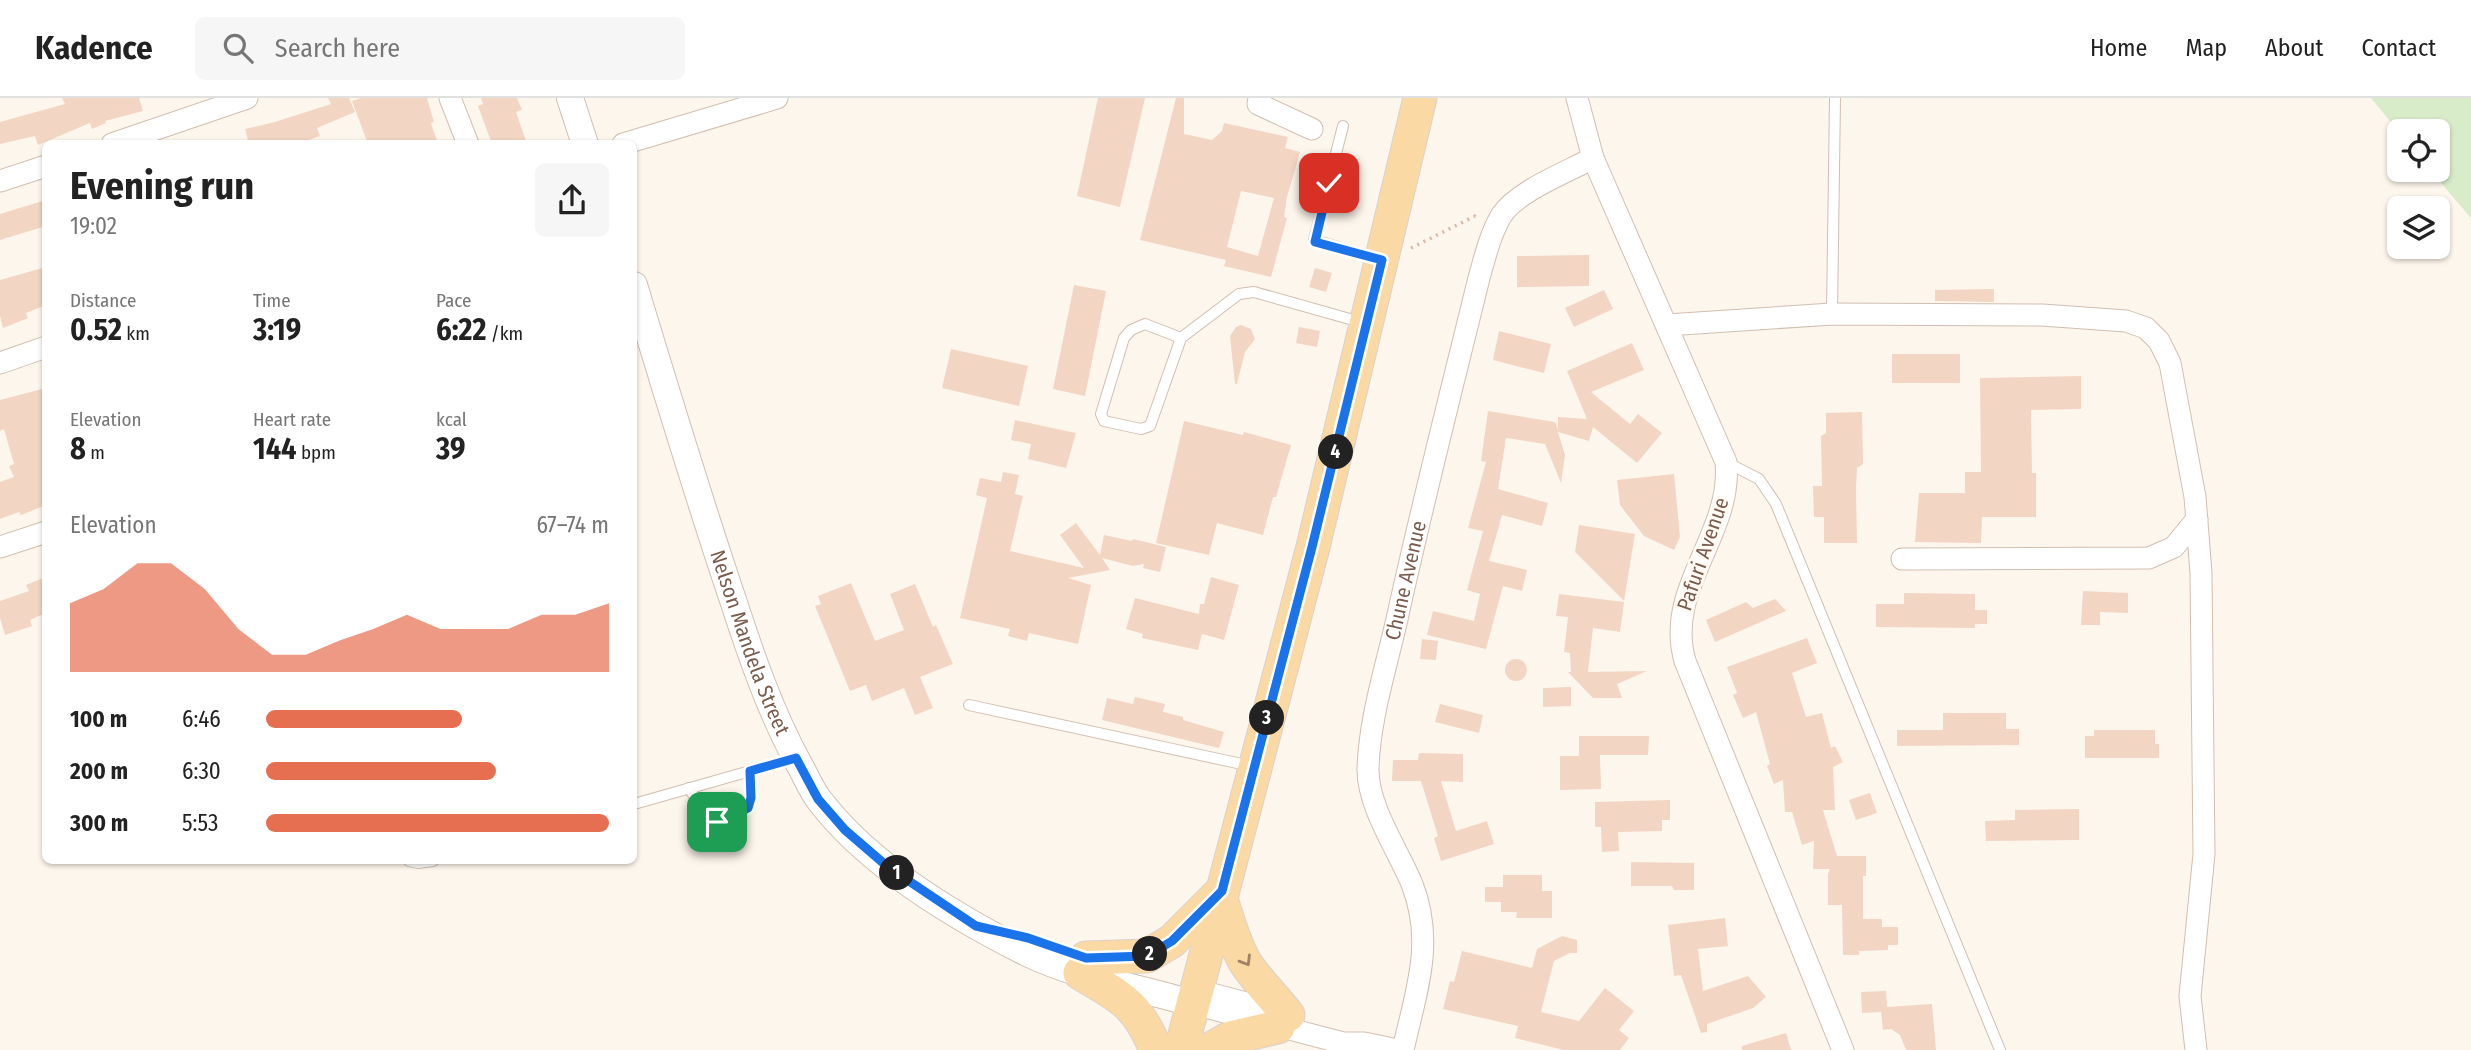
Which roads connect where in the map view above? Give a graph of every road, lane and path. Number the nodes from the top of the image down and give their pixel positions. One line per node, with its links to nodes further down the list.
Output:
1 (247, 98): 11 (street)
2 (450, 98): 12 (street)
3 (570, 98): 13 (street)
4 (777, 98): 14 (street)
5 (1259, 98): 10 (street)
6 (1420, 98): 19 (main road)
7 (1577, 98): 15 (street, Pafuri Avenue)
8 (1835, 98): 21 (lane)
9 (1343, 126): 19 (lane)
10 (1312, 129)
11 (124, 140)
12 (466, 140)
13 (584, 140)
14 (636, 140)
15 (1593, 158): 18 (street, Chune Avenue); 23 (street, Pafuri Avenue)
16 (42, 167): 17 (street)
17 (0, 181)
18 (1492, 233): 19 (path); 46 (street, Chune Avenue)
19 (1392, 256): 22 (main road)
20 (637, 295): 33 (street, Nelson Mandela Street)
21 (1832, 314): 23 (street); 28 (street)
22 (1367, 324): 24 (lane); 34 (main road)
23 (1667, 325): 27 (street, Pafuri Avenue)
24 (1181, 338): 24 (lane)
25 (42, 349): 26 (street)
26 (0, 363)
27 (1726, 462): 47 (street, Pafuri Avenue); 48 (lane)
28 (2197, 519): 31 (street); 49 (street)
29 (42, 533): 30 (street)
30 (0, 547)
31 (1902, 559)
32 (969, 705): 34 (lane)
33 (796, 758): 35 (lane); 39 (street, Nelson Mandela Street)
34 (1254, 767): 38 (main road)
35 (750, 771): 36 (lane); 36 (lane)
36 (690, 788): 37 (lane)
37 (637, 803)
38 (1221, 895): 39 (main road); 40 (main road); 41 (main road, one-way to 41)
39 (1083, 966): 40 (street, Nelson Mandela Street); 42 (main road)
40 (1195, 997): 41 (street); 43 (main road)
41 (1283, 1021): 44 (main road); 45 (street)
42 (1156, 1050)
43 (1181, 1050)
44 (1209, 1050)
45 (1398, 1050)
46 (1403, 1050)
47 (1843, 1050)
48 (2000, 1050)
49 (2196, 1050)

